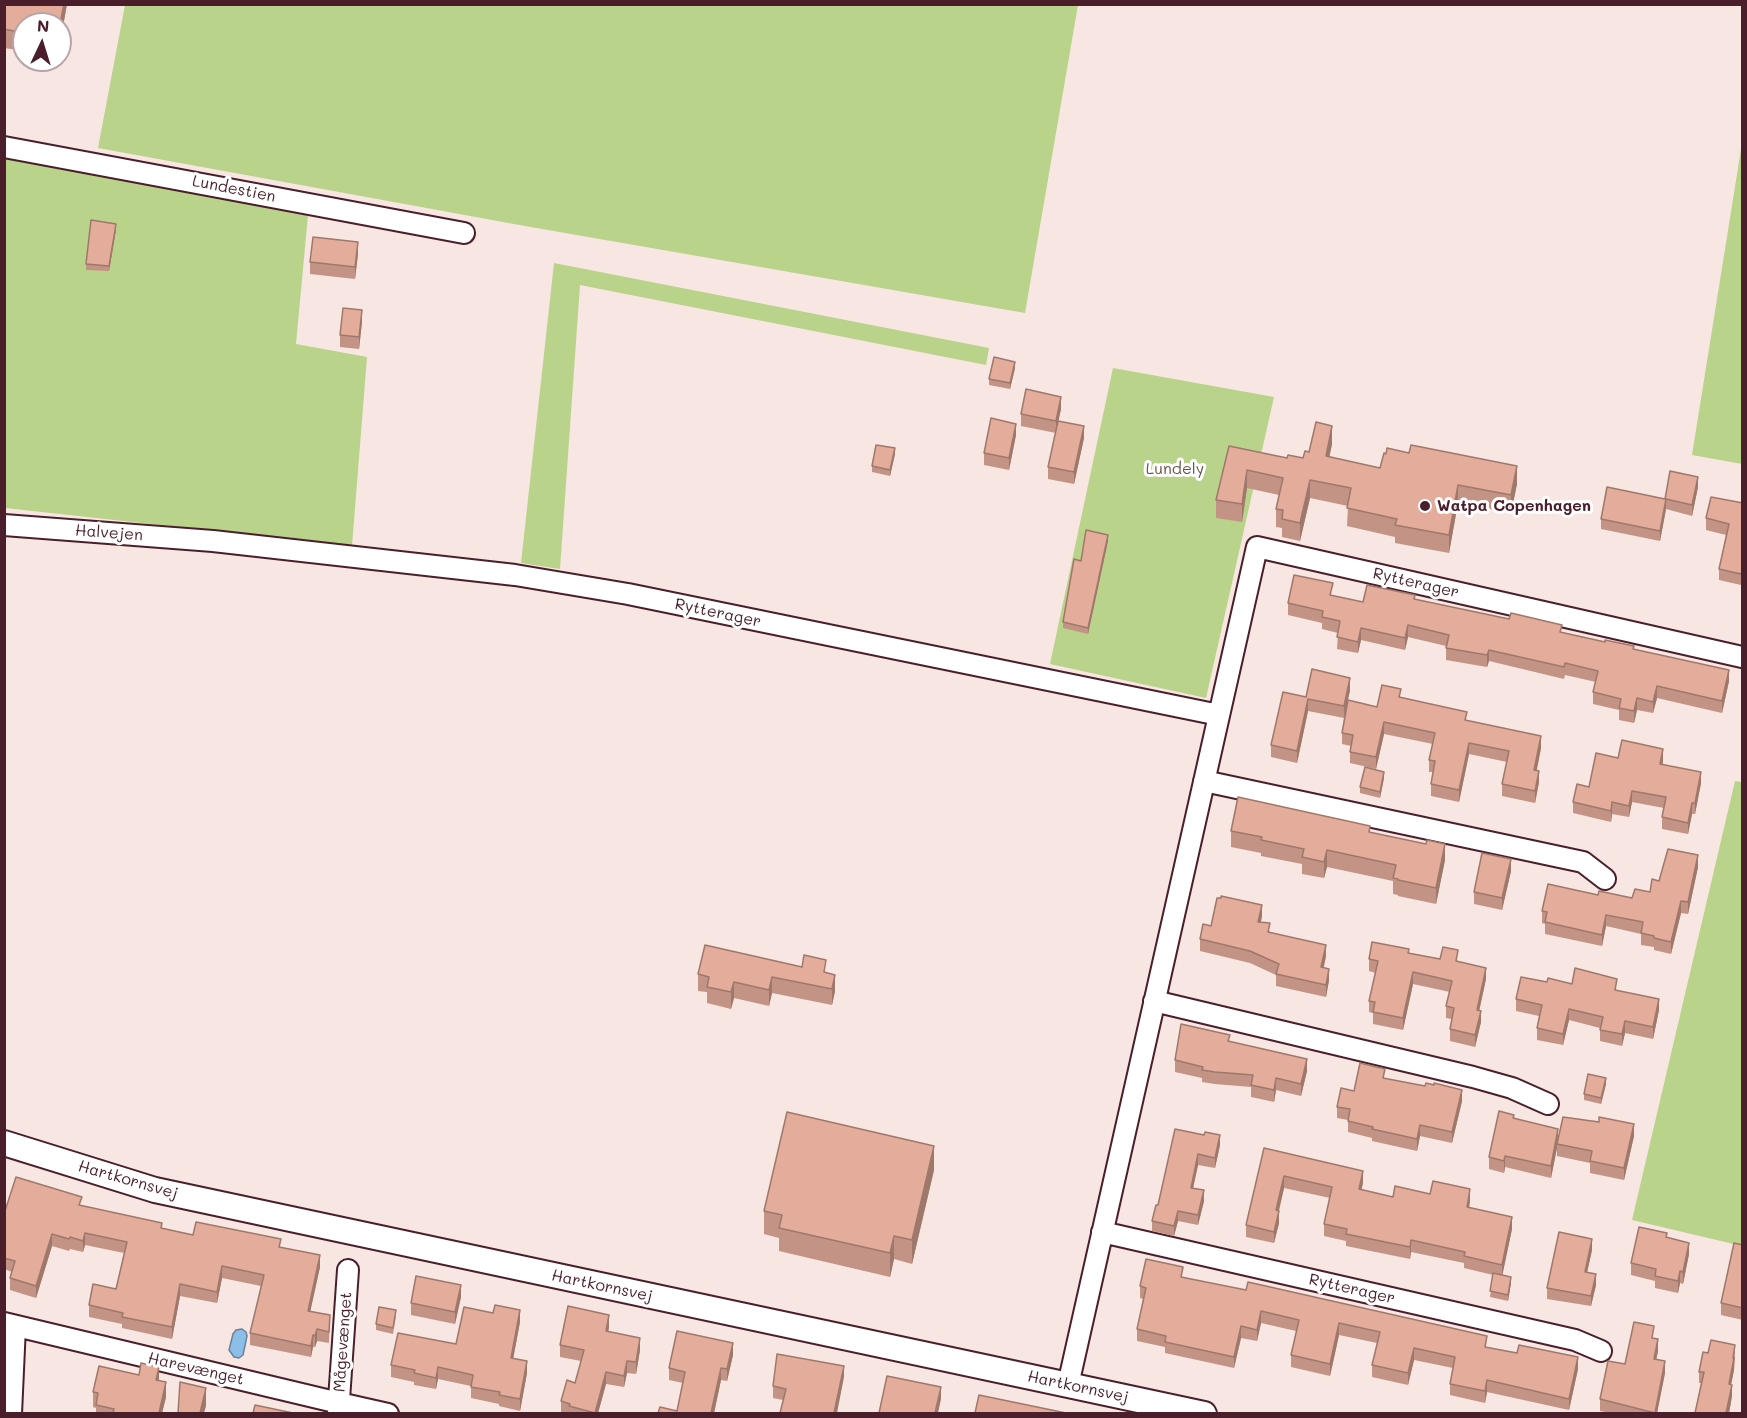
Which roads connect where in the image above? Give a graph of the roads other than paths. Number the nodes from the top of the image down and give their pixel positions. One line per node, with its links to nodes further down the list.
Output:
1 (4, 147): 2 (street, Lundestien)
2 (464, 233)
3 (4, 525): 4 (street, Halvejen)
4 (213, 541): 6 (street, Rytterager)
5 (1743, 657): 6 (street, Rytterager)
6 (1219, 715): 7 (street, Rytterager)
7 (1204, 781): 8 (street); 9 (street, Rytterager)
8 (1605, 879)
9 (1154, 1000): 10 (street); 12 (street, Rytterager)
10 (1548, 1104)
11 (4, 1143): 16 (street, Hartkornsvej)
12 (1102, 1232): 15 (street, Rytterager); 16 (street, Rytterager)
13 (348, 1270): 17 (street, Mågevænget)
14 (10, 1324): 17 (street, Harevænget); 18 (street)
15 (1601, 1351)
16 (1068, 1384): 20 (street, Hartkornsvej)
17 (338, 1408): 19 (street, Harevænget)
18 (11, 1413)
19 (388, 1413)
20 (1204, 1413)

